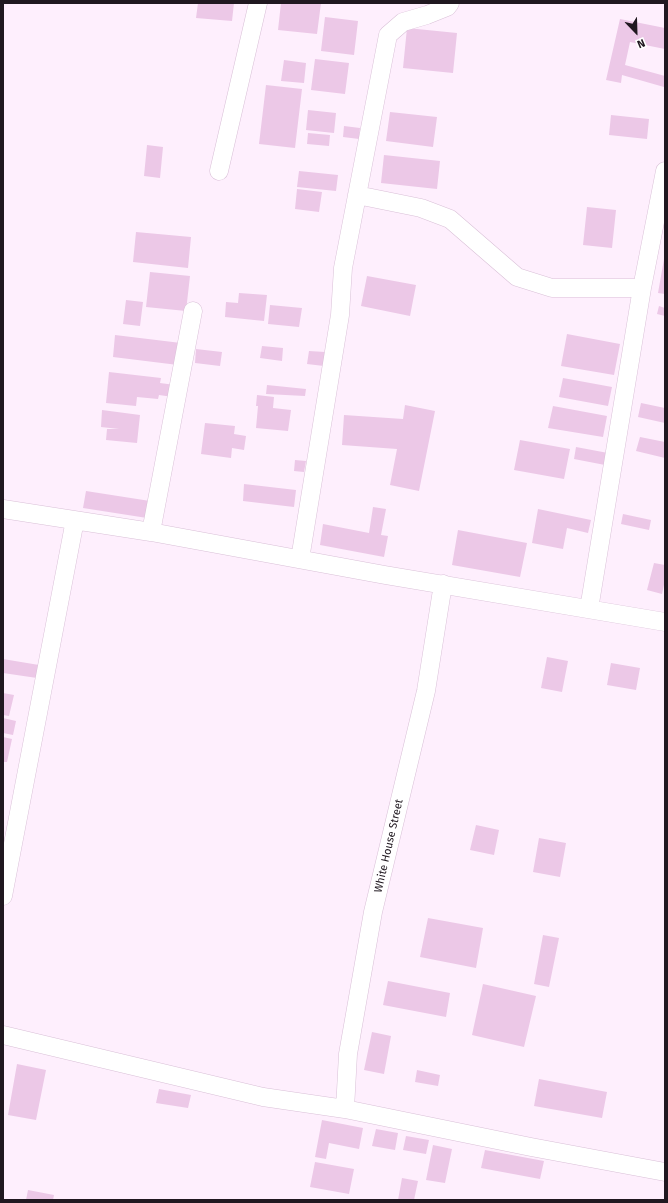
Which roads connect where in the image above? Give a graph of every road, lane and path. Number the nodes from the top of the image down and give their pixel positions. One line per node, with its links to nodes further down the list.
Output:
1 (258, 3): 3 (street)
2 (450, 3): 5 (street)
3 (219, 171)
4 (665, 172): 6 (street)
5 (357, 195): 6 (street); 11 (street)
6 (642, 288): 13 (street)
7 (193, 311): 10 (street)
8 (3, 509): 9 (street)
9 (75, 520): 10 (street); 15 (street)
10 (151, 532): 11 (street)
11 (300, 559): 12 (street)
12 (443, 584): 13 (street); 17 (street, White House Street)
13 (590, 609): 14 (street)
14 (665, 622)
15 (3, 896)
16 (3, 1035): 17 (street)
17 (345, 1109): 18 (street)
18 (665, 1172)

